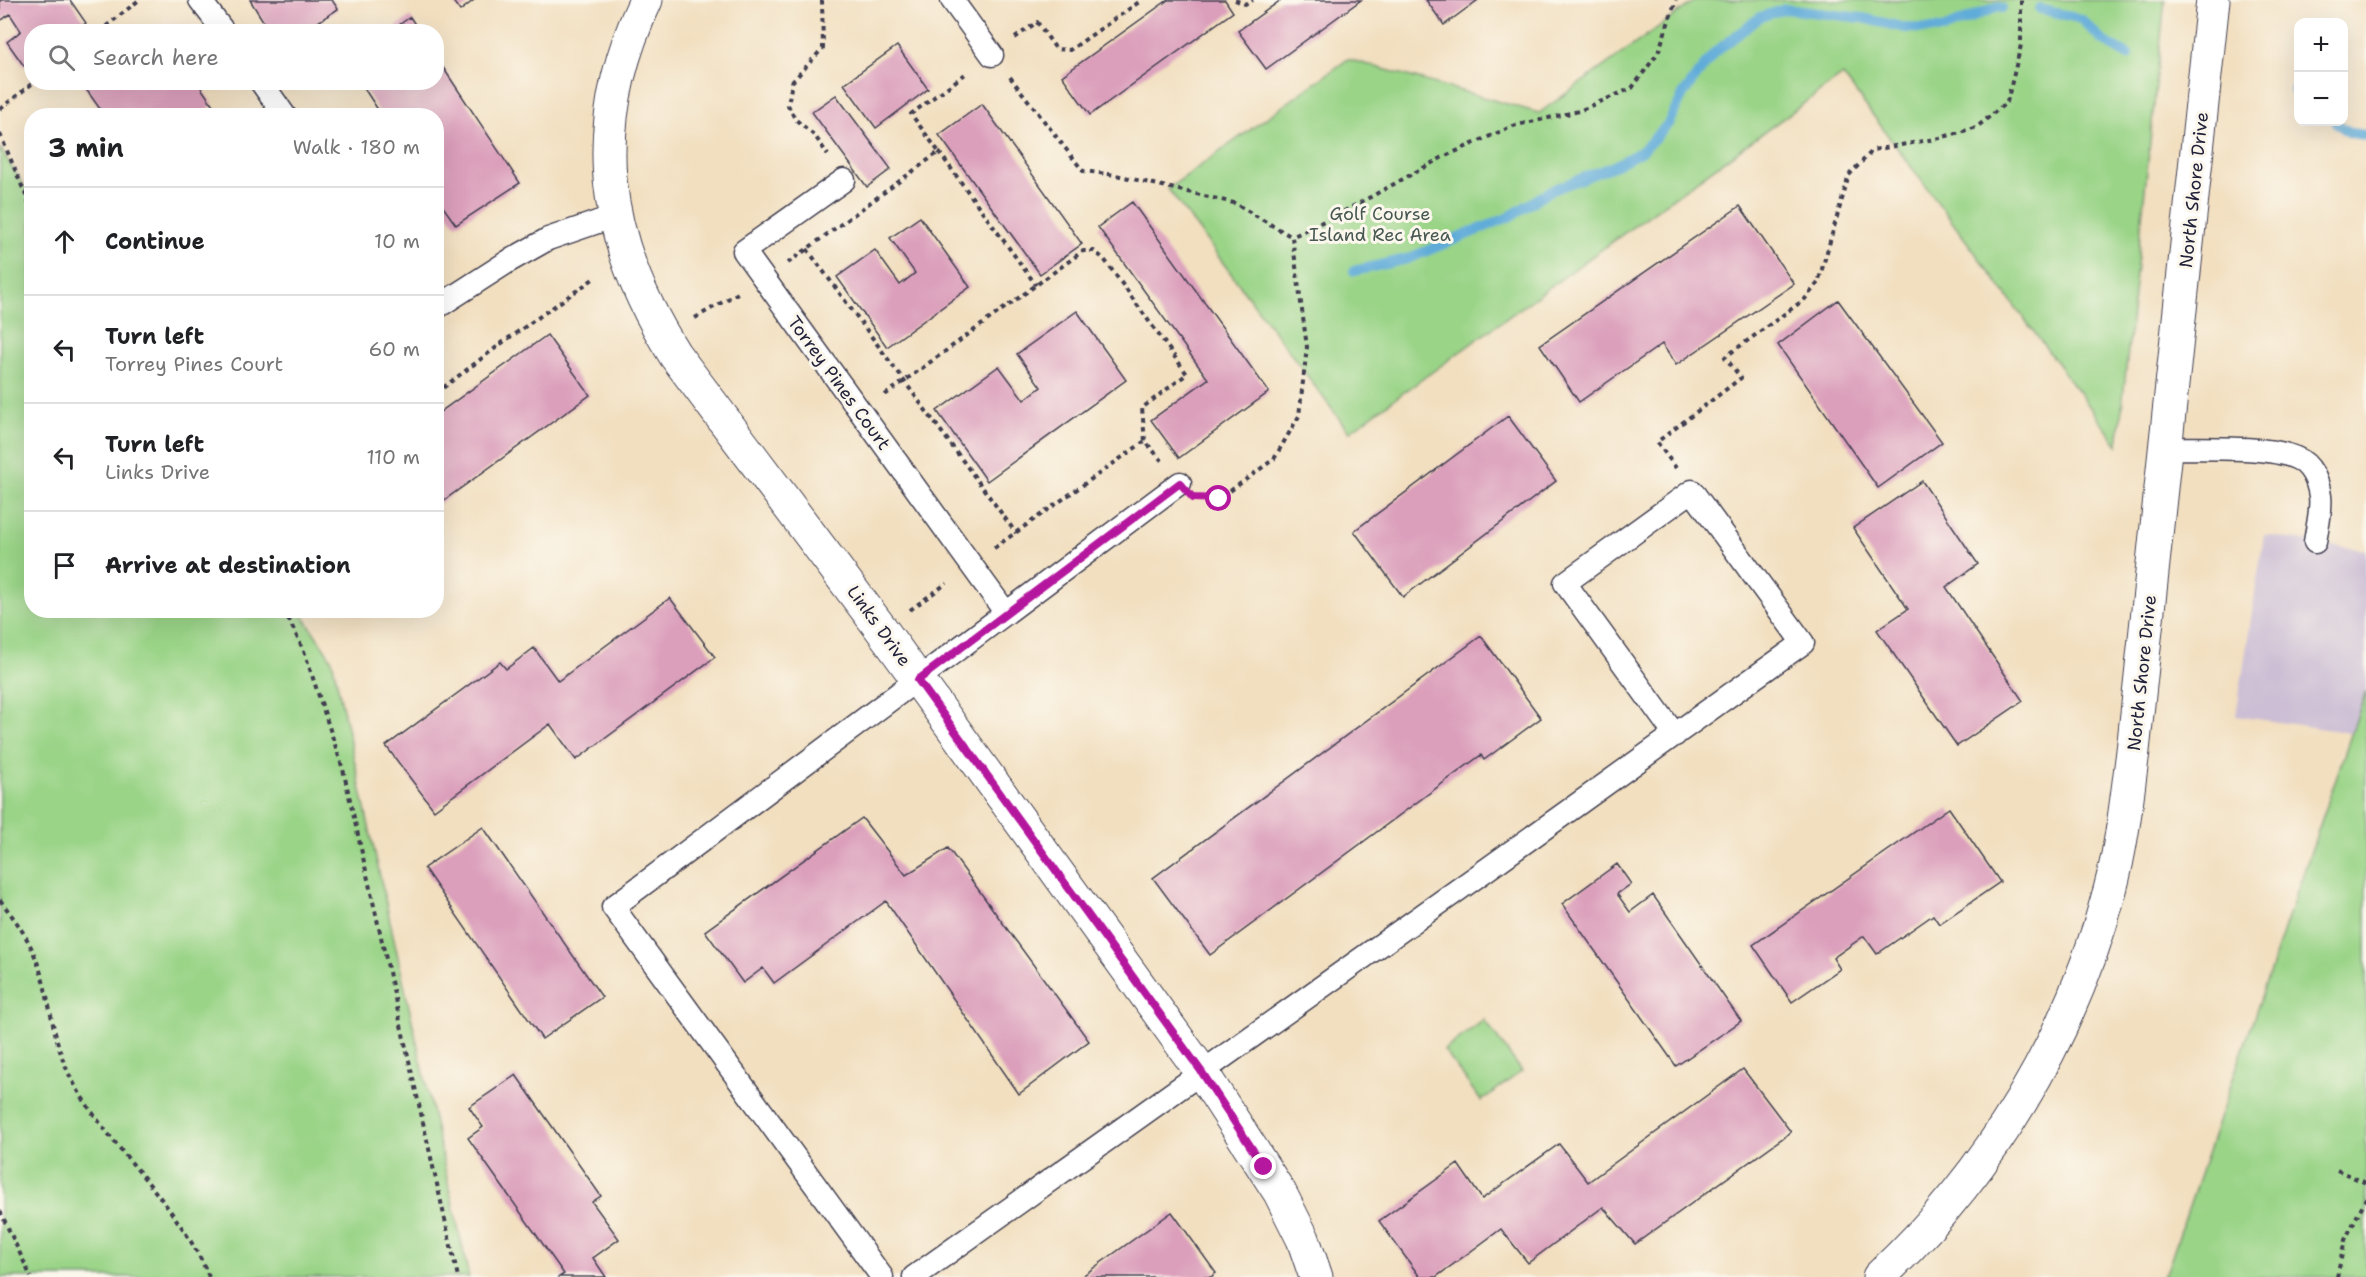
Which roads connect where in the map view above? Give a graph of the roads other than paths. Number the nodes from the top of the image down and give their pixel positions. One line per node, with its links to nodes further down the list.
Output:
1 (200, 0): 5 (lane)
2 (646, 0): 10 (street, Links Drive)
3 (952, 0): 6 (lane)
4 (2213, 0): 12 (street, North Shore Drive)
5 (218, 24)
6 (992, 55)
7 (267, 90): 8 (lane)
8 (279, 108)
9 (844, 180): 15 (lane, Torrey Pines Court)
10 (615, 216): 11 (lane); 16 (street, Links Drive)
11 (444, 303)
12 (2166, 447): 14 (lane); 22 (street, North Shore Drive)
13 (1180, 483): 15 (lane)
14 (2315, 542)
15 (1006, 613): 16 (lane)
16 (918, 680): 18 (street, Links Drive); 19 (lane)
17 (1675, 735): 17 (lane); 18 (lane)
18 (1201, 1071): 20 (lane); 21 (street, Links Drive)
19 (882, 1277)
20 (914, 1277)
21 (1316, 1277)
22 (1879, 1277)

